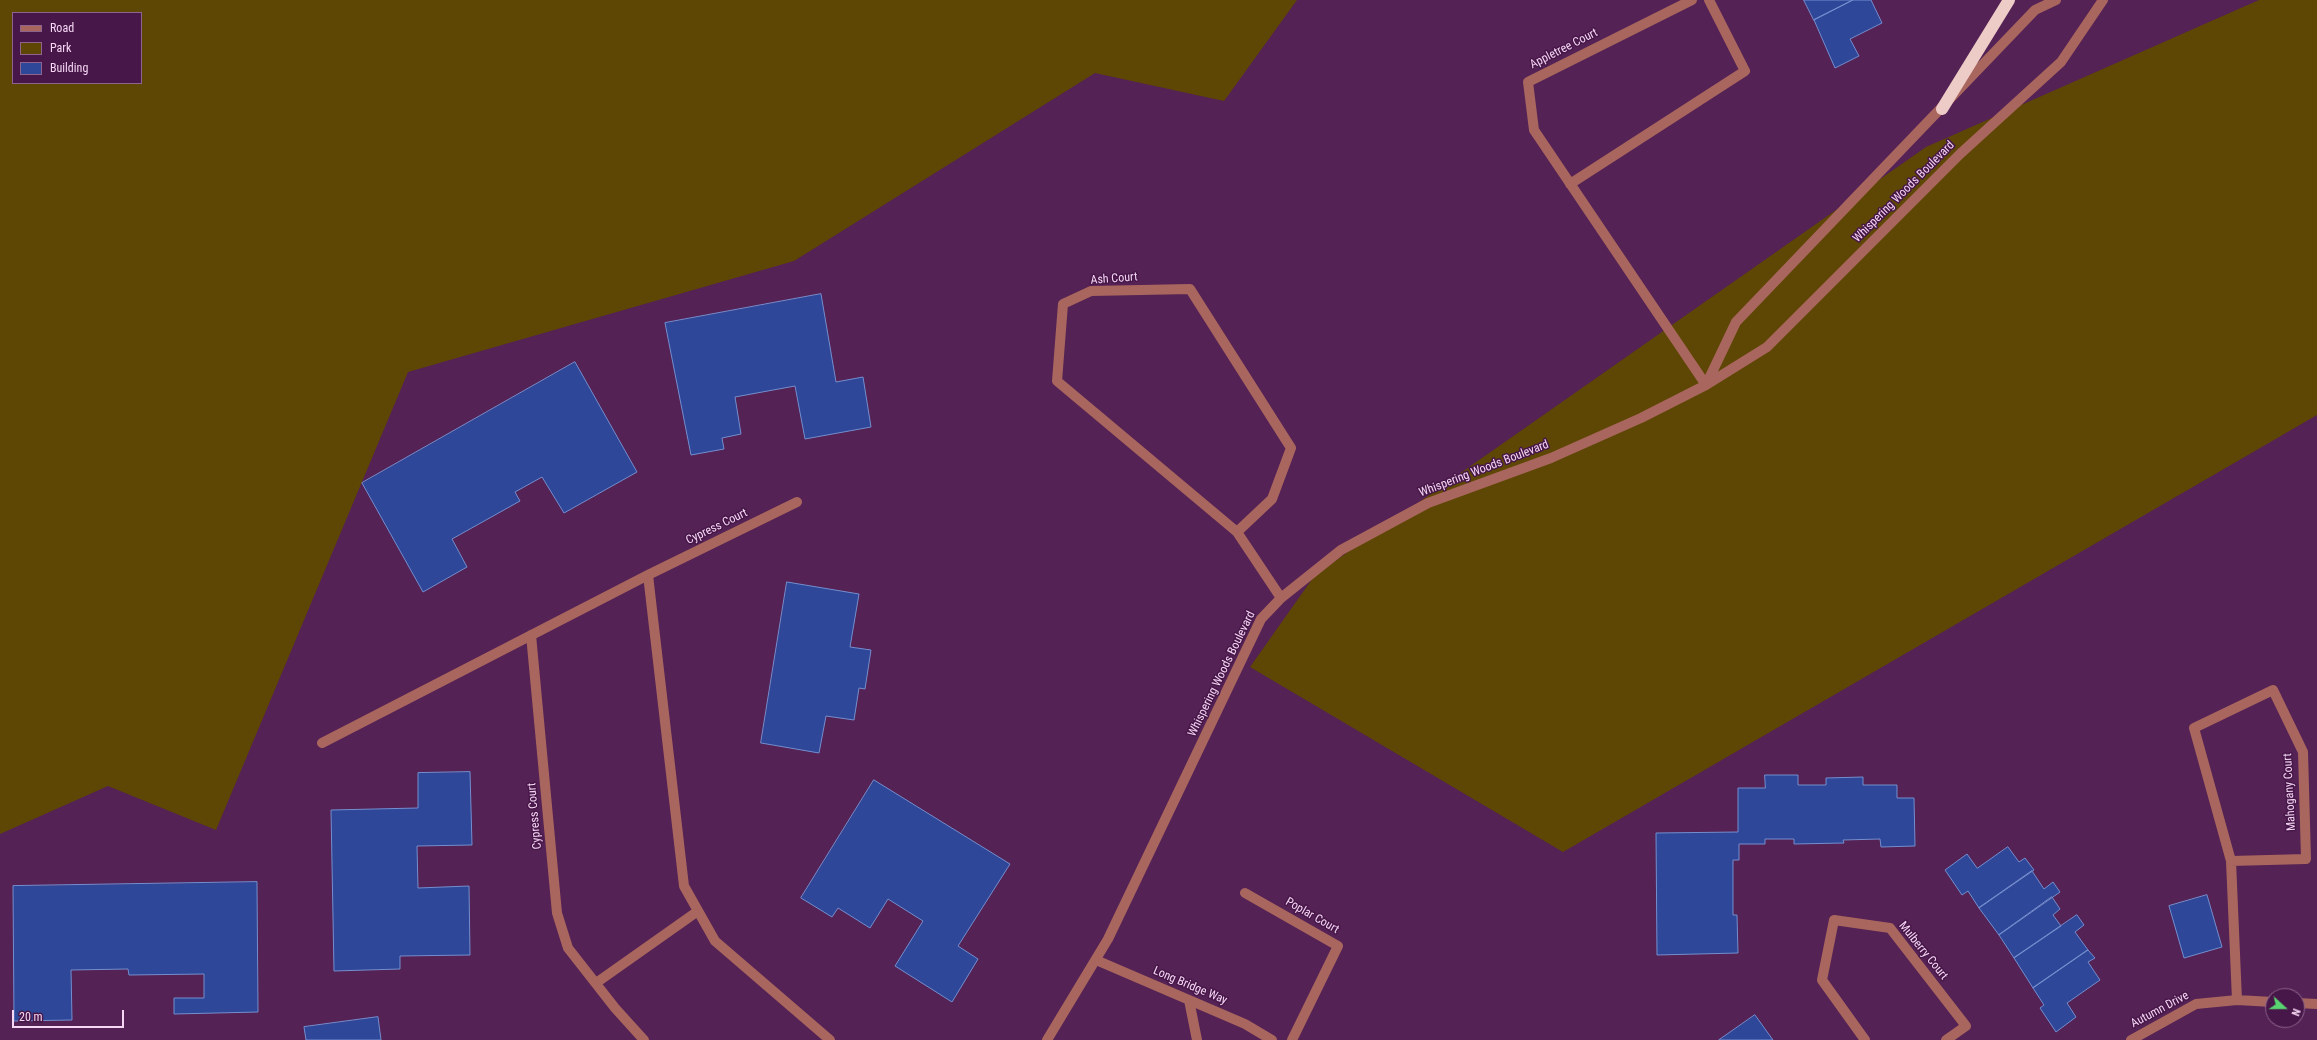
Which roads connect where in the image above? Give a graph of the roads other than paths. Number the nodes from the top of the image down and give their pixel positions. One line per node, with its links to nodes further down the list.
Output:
1 (1692, 0): 7 (street, Appletree Court)
2 (1709, 0): 7 (street)
3 (2009, 0): 6 (highway)
4 (2056, 0): 6 (street)
5 (2103, 0): 8 (street, Whispering Woods Boulevard)
6 (1942, 109): 8 (street)
7 (1570, 184): 8 (street, Appletree Court)
8 (1706, 385): 12 (street, Whispering Woods Boulevard)
9 (797, 502): 11 (street, Cypress Court)
10 (1237, 532): 10 (street, Ash Court); 12 (street, Ash Court)
11 (648, 575): 13 (street, Cypress Court); 17 (street)
12 (1281, 598): 18 (street, Whispering Woods Boulevard)
13 (531, 635): 14 (street, Cypress Court); 19 (street, Cypress Court)
14 (322, 743)
15 (2230, 862): 15 (street, Mahogany Court); 21 (street, Mahogany Court)
16 (1245, 893): 30 (street, Poplar Court)
17 (698, 911): 19 (street); 26 (street)
18 (1096, 960): 20 (street, Long Bridge Way); 27 (street, Whispering Woods Boulevard)
19 (596, 983): 25 (street, Cypress Court)
20 (1189, 1000): 28 (street); 29 (street, Long Bridge Way)
21 (2237, 1000): 22 (street, Autumn Drive); 33 (street, Autumn Drive)
22 (2265, 1002)
23 (2305, 1003): 24 (street)
24 (2317, 1004)
25 (644, 1040)
26 (830, 1040)
27 (1047, 1040)
28 (1197, 1040)
29 (1272, 1040)
30 (1292, 1040)
31 (1865, 1040): 32 (street, Mulberry Court)
32 (1946, 1040)
33 (2131, 1040)

